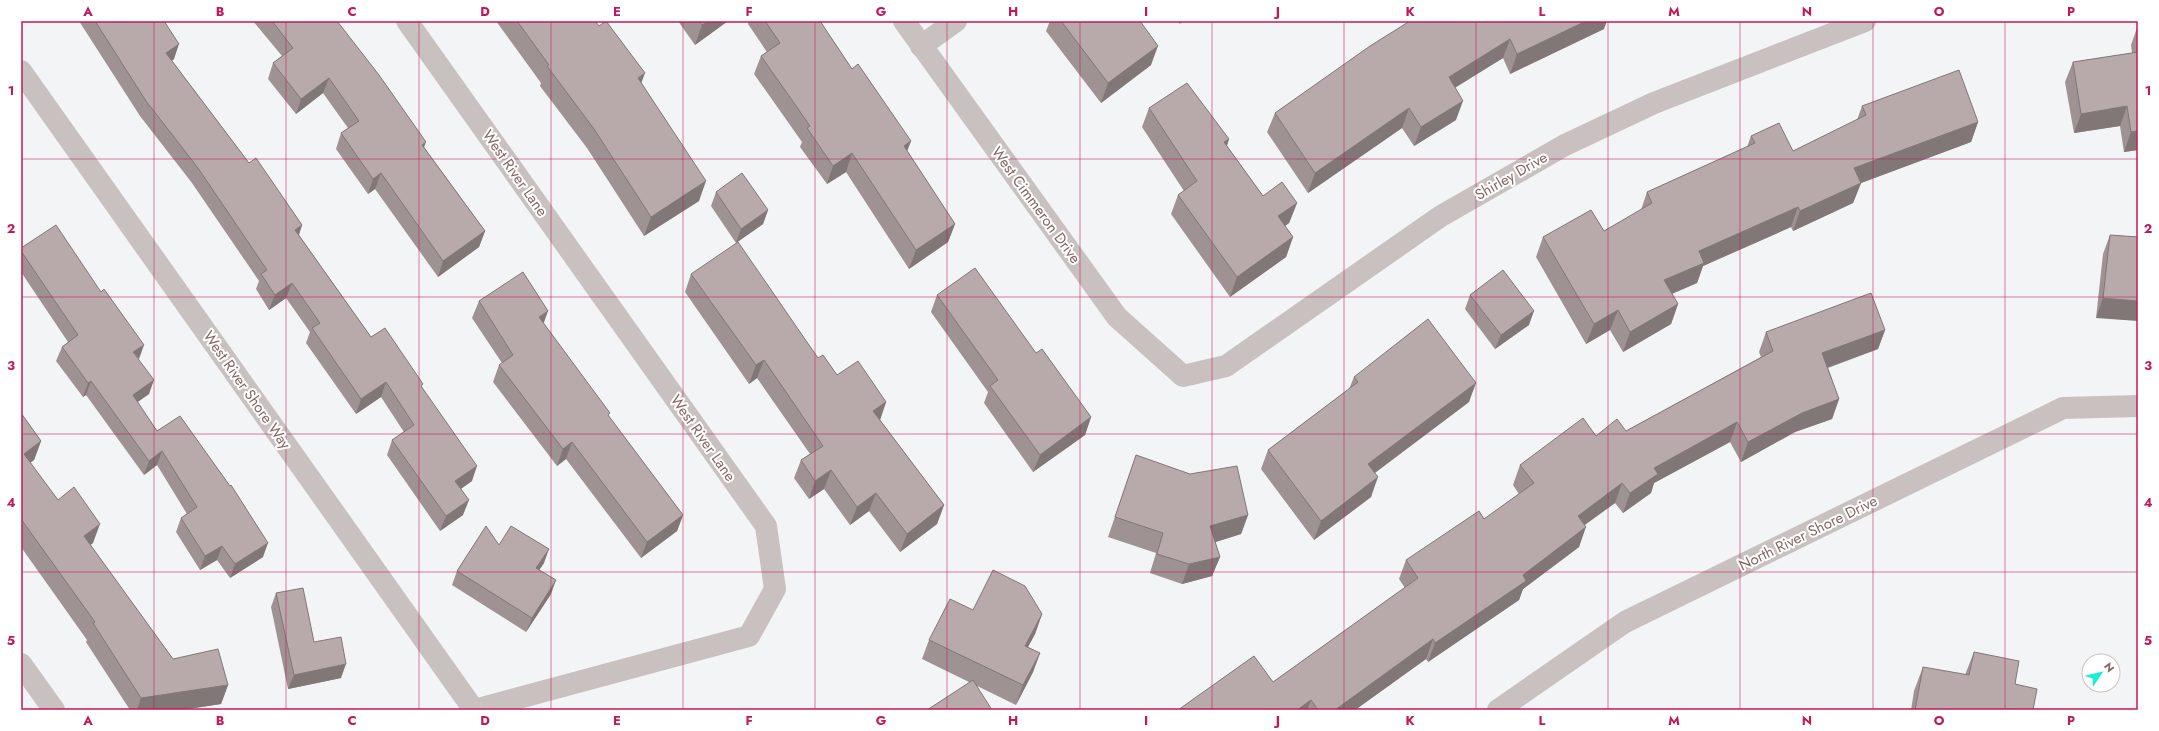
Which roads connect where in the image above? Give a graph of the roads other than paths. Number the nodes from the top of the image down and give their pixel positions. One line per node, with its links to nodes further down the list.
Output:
1 (407, 21): 11 (street, West River Lane)
2 (904, 21): 5 (street, West Cimmeron Drive)
3 (956, 21): 5 (street)
4 (1865, 21): 7 (street, Shirley Drive)
5 (921, 46): 7 (street, West Cimmeron Drive)
6 (21, 71): 11 (street, West River Shore Way)
7 (1183, 376)
8 (2138, 406): 12 (street, North River Shore Drive)
9 (21, 664): 10 (street)
10 (54, 710)
11 (474, 710)
12 (1498, 710)

